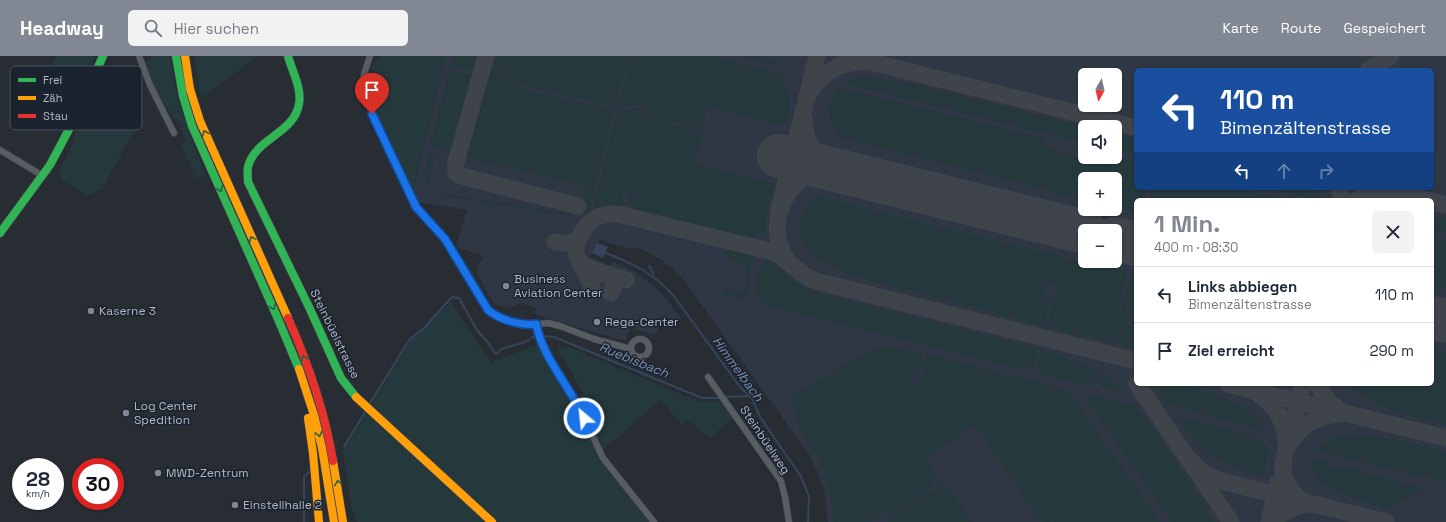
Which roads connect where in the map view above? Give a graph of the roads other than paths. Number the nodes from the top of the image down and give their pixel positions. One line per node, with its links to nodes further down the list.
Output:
1 (104, 56): 7 (main road)
2 (139, 56): 9 (street)
3 (176, 56): 15 (main road, one-way to 15)
4 (185, 56): 19 (main road, one-way to 4)
5 (288, 56): 20 (main road, Steinbüelstrasse)
6 (370, 56): 13 (street)
7 (99, 66)
8 (68, 130): 11 (main road)
9 (174, 133)
10 (0, 150): 11 (street)
11 (43, 176): 12 (main road)
12 (0, 232)
13 (536, 324): 14 (street); 21 (street)
14 (631, 349)
15 (299, 370): 17 (main road); 18 (main road, one-way to 18)
16 (708, 377): 22 (street, Steinbüelweg)
17 (319, 522)
18 (334, 522)
19 (343, 522)
20 (492, 522)
21 (654, 522)
22 (789, 522)

